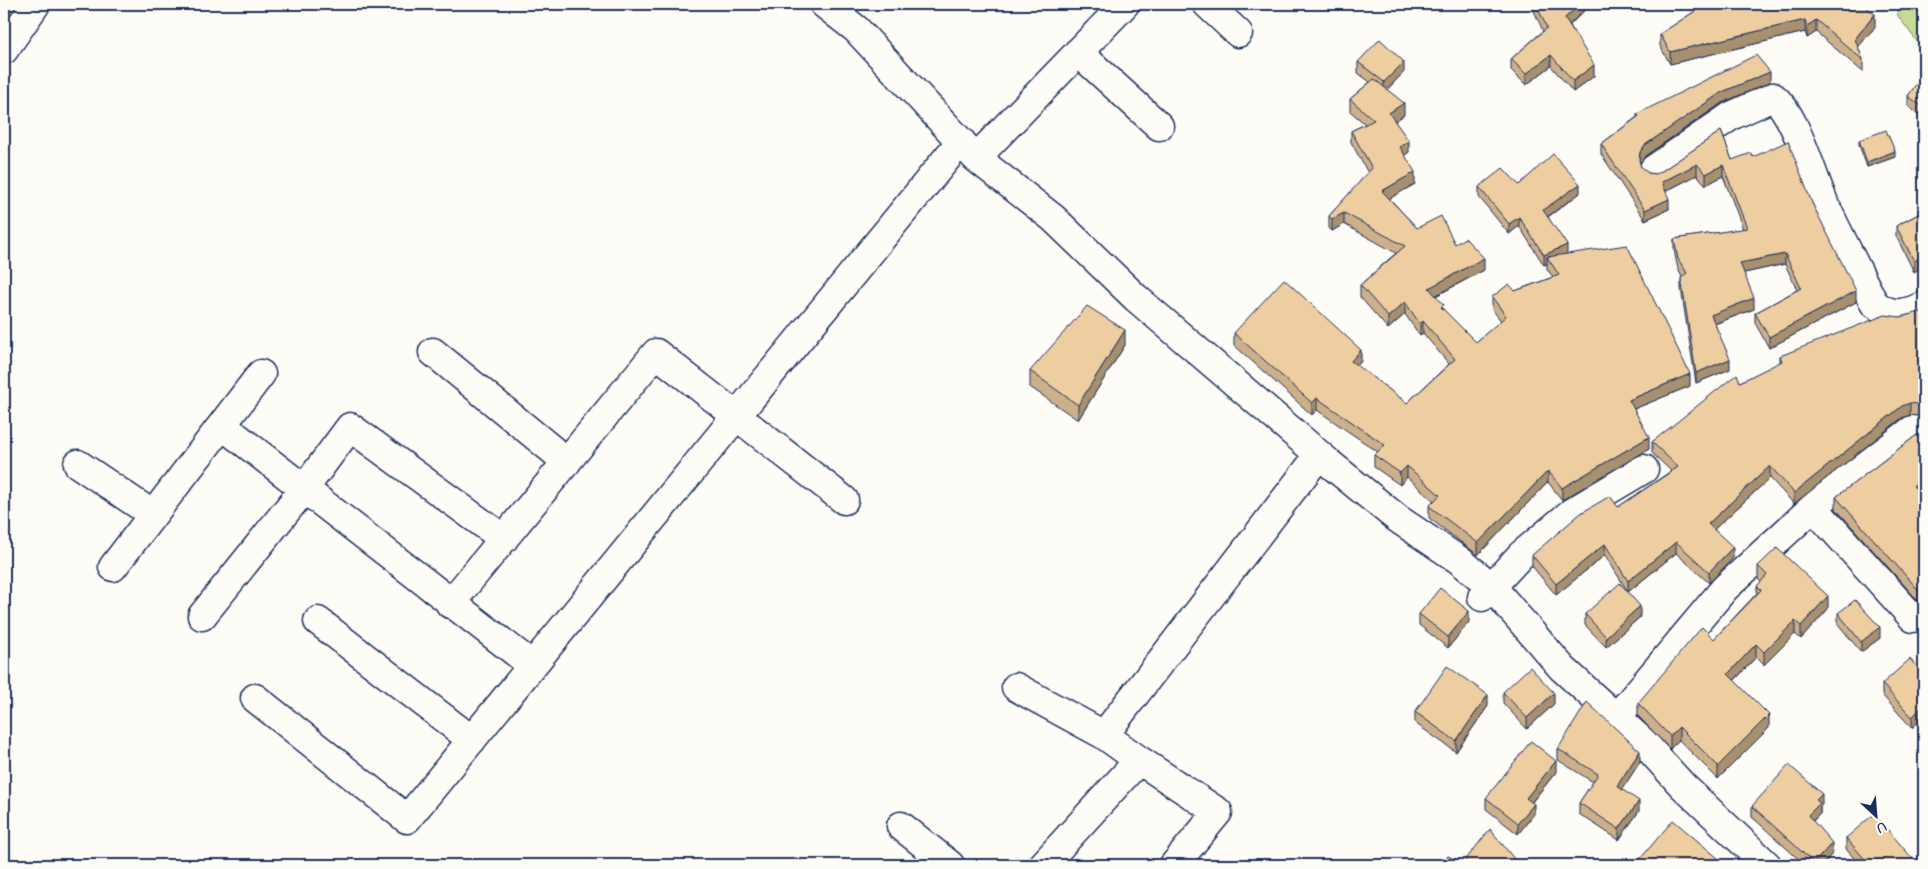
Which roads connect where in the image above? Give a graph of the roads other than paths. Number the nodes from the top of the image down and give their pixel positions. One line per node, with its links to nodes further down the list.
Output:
1 (36, 4): 6 (street)
2 (824, 4): 9 (street)
3 (1125, 4): 7 (street)
4 (1208, 4): 5 (street)
5 (1238, 33)
6 (4, 50)
7 (1078, 52): 8 (street); 9 (street)
8 (1159, 126)
9 (968, 149): 14 (street); 17 (street)
10 (1654, 169): 11 (street)
11 (1924, 306)
12 (433, 352): 18 (street)
13 (261, 374): 15 (street)
14 (736, 416): 18 (street); 22 (street); 32 (street)
15 (223, 426): 21 (street); 24 (street)
16 (1912, 430): 23 (street)
17 (1319, 455): 27 (street); 36 (street)
18 (567, 462): 25 (street)
19 (78, 464): 24 (street)
20 (1644, 469): 27 (street)
21 (304, 489): 25 (street); 28 (street); 29 (street)
22 (844, 500)
23 (1814, 508): 30 (street); 35 (street)
24 (152, 514): 26 (street)
25 (504, 539): 28 (street)
26 (113, 567)
27 (1487, 592): 35 (street)
28 (450, 604): 32 (street)
29 (202, 616)
30 (1913, 618)
31 (318, 622): 37 (street)
32 (532, 666): 37 (street)
33 (1016, 687): 36 (street)
34 (255, 698): 37 (street)
35 (1616, 718): 43 (street)
36 (1104, 735): 38 (street)
37 (472, 740)
38 (1139, 760): 41 (street); 42 (street)
39 (901, 826): 40 (street)
40 (944, 863)
41 (1043, 865)
42 (1174, 865)
43 (1767, 865)

